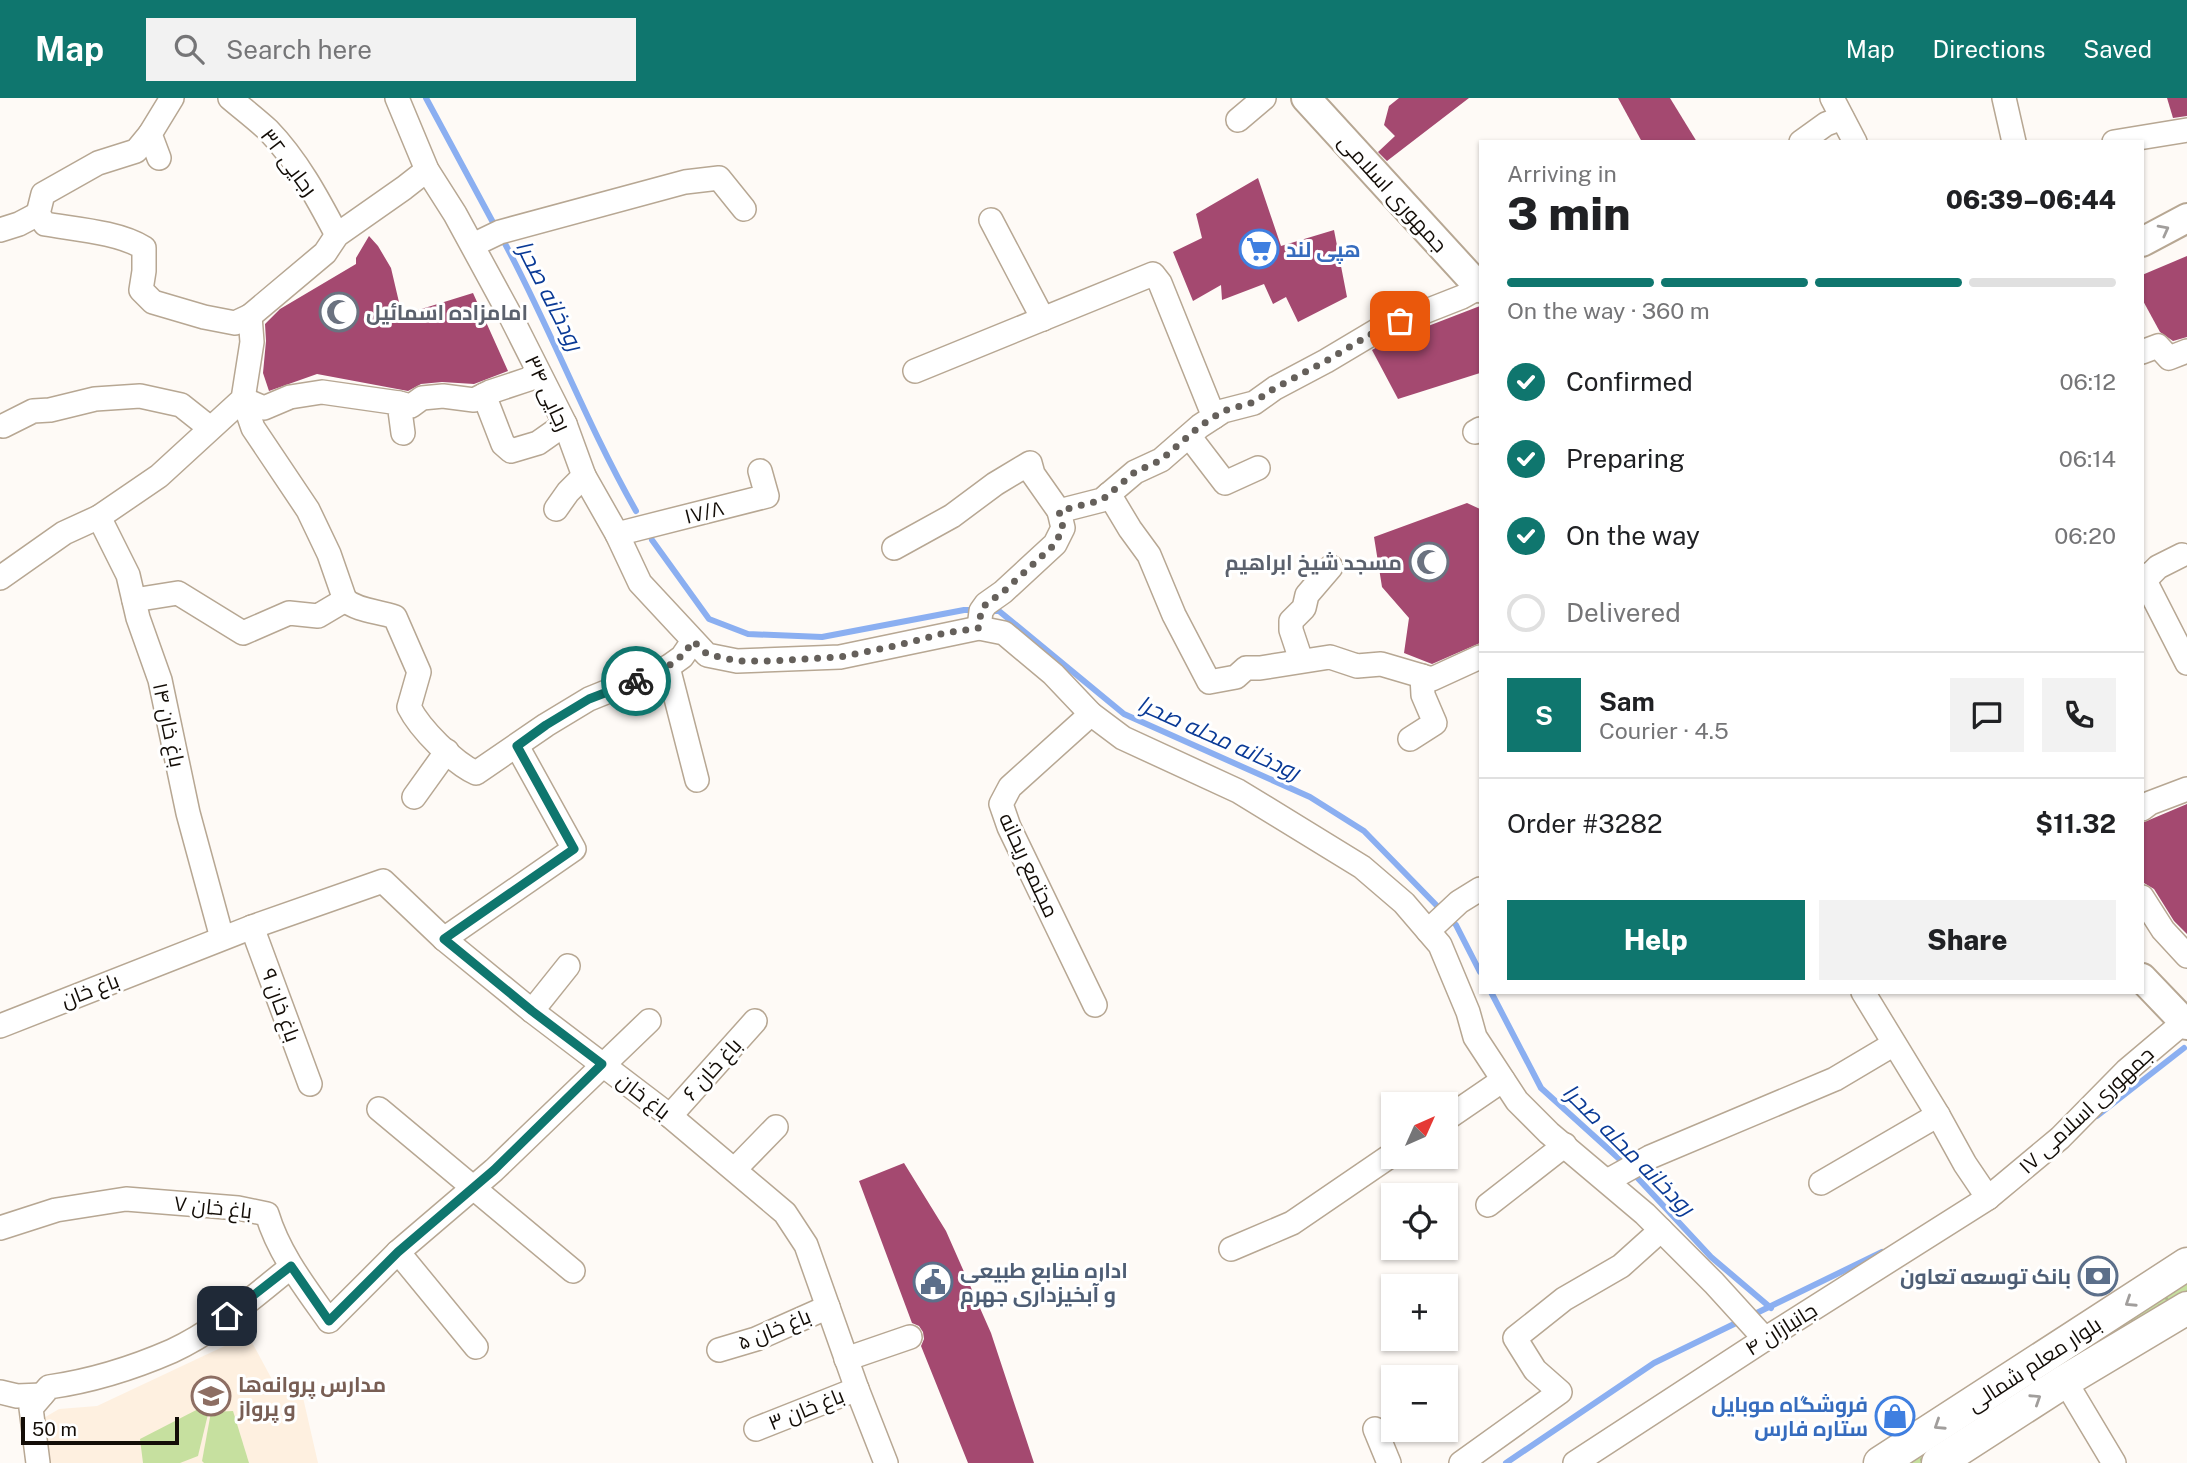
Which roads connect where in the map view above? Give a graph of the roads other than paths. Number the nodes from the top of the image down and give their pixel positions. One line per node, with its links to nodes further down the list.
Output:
1 (172, 98): 10 (street)
2 (230, 98): 22 (street, رجایی ۳۲)
3 (397, 98): 16 (street, رجایی ۳۴)
4 (1264, 98): 8 (street)
5 (1306, 98): 25 (street, جمهوری اسلامی)
6 (2004, 98): 13 (street)
7 (1837, 108): 11 (street); 12 (street)
8 (1238, 120)
9 (2187, 130): 14 (street)
10 (150, 134): 15 (street); 18 (street)
11 (1804, 140)
12 (1854, 140)
13 (2014, 140)
14 (2126, 140)
15 (159, 158)
16 (427, 170): 22 (street); 24 (street, رجایی ۳۴)
17 (744, 209): 24 (street)
18 (38, 214): 21 (street); 27 (street)
19 (2187, 218): 23 (street, one-way to 19)
20 (991, 220): 28 (street)
21 (0, 230)
22 (337, 234): 27 (street)
23 (2144, 241)
24 (474, 245): 31 (street, رجایی ۳۴)
25 (1479, 287)
26 (1479, 288): 36 (street)
27 (250, 316): 34 (street)
28 (1043, 319): 32 (street); 36 (street)
29 (2144, 351): 30 (street)
30 (2187, 351)
31 (537, 371): 33 (street); 37 (street, رجایی ۳۴)
32 (915, 371)
33 (484, 394): 35 (street); 37 (street)
34 (243, 399): 35 (street); 39 (street); 56 (street)
35 (399, 403): 40 (street)
36 (1214, 417): 41 (street)
37 (565, 424): 44 (street, رجایی ۳۴)
38 (3, 426): 39 (street)
39 (210, 428): 48 (street)
40 (403, 433)
41 (1189, 436): 42 (street); 45 (street)
42 (1258, 468)
43 (760, 471): 49 (street, ۱۷/۸)
44 (584, 476): 46 (street); 49 (street, رجایی ۳۴)
45 (1109, 494): 47 (street); 60 (street)
46 (556, 509)
47 (1059, 511): 50 (street); 57 (street)
48 (99, 517): 54 (street); 55 (street, باغ خان ۱۴)
49 (617, 534): 58 (street, رجایی ۳۴)
50 (894, 548)
51 (2182, 555): 53 (street)
52 (1331, 567): 60 (street)
53 (2144, 577): 61 (street)
54 (0, 578)
55 (134, 600): 56 (street); 76 (street, باغ خان ۱۴)
56 (345, 600): 67 (street)
57 (982, 614): 58 (street, رجایی ۳۴); 64 (street)
58 (693, 641): 62 (street)
59 (1479, 657): 63 (street)
60 (1301, 660): 63 (street)
61 (2187, 663)
62 (667, 667): 66 (street); 68 (street)
63 (1422, 676): 65 (street)
64 (1091, 714): 75 (street); 82 (street, مجتمع ریحانه)
65 (1410, 739)
66 (517, 746): 67 (street); 77 (street)
67 (447, 751): 70 (street)
68 (697, 780)
69 (2187, 789): 71 (street)
70 (414, 797)
71 (2144, 808)
72 (1479, 890): 75 (street)
73 (2144, 900): 78 (street)
74 (252, 927): 76 (street, باغ خان); 77 (street, باغ خان); 91 (street, باغ خان ۹)
75 (1429, 930): 90 (street)
76 (222, 938): 87 (street, باغ خان)
77 (444, 939): 83 (street, باغ خان)
78 (2187, 957)
79 (568, 966): 83 (street)
80 (2144, 980): 86 (street)
81 (1864, 994): 88 (street)
82 (1095, 1005)
83 (532, 1011): 89 (street, باغ خان)
84 (649, 1021): 89 (street, باغ خان ۷)
85 (755, 1021): 95 (street, باغ خان ۶)
86 (2185, 1024): 103 (street, جمهوری اسلامی ۱۷)
87 (0, 1026)
88 (1894, 1044): 94 (street); 100 (street)
89 (602, 1064): 95 (street, باغ خان); 102 (street, باغ خان ۷)
90 (1503, 1080): 93 (street); 97 (street)
91 (310, 1084)
92 (379, 1109): 102 (street)
93 (1458, 1111)
94 (1938, 1115): 101 (street); 103 (street)
95 (670, 1116): 99 (street, باغ خان)
96 (776, 1127): 99 (street)
97 (1564, 1145): 100 (street); 104 (street)
98 (1381, 1162): 107 (street)
99 (735, 1169): 112 (street, باغ خان)
100 (1608, 1181): 106 (street)
101 (1821, 1183)
102 (474, 1188): 108 (street, باغ خان ۷); 111 (street)
103 (1988, 1198): 115 (street, جانبازان ۴)
104 (1488, 1205)
105 (0, 1228): 110 (street, باغ خان ۷)
106 (1661, 1230): 115 (street); 129 (street)
107 (1231, 1249)
108 (398, 1252): 110 (street, باغ خان ۷); 116 (street)
109 (2187, 1264): 130 (main road, بلوار معلم شمالی, one-way to 130)
110 (291, 1266): 122 (street)
111 (573, 1271)
112 (828, 1307): 117 (street, باغ خان ۵); 118 (street, باغ خان)
113 (2187, 1308): 119 (main road, بلوار معلم شمالی)
114 (911, 1338): 118 (street)
115 (1765, 1339): 125 (street, جانبازان ۴)
116 (476, 1346)
117 (719, 1350)
118 (846, 1359): 120 (street, باغ خان)
119 (2065, 1381): 131 (main road, بلوار معلم شمالی, one-way to 119); 132 (street)
120 (857, 1389): 123 (street, باغ خان ۳); 127 (street, باغ خان)
121 (0, 1392): 122 (street)
122 (42, 1395): 126 (street)
123 (756, 1429)
124 (1375, 1429): 128 (street)
125 (1577, 1462)
126 (38, 1463)
127 (886, 1463)
128 (1389, 1463)
129 (1461, 1463)
130 (1880, 1463)
131 (1938, 1463)
132 (2114, 1463)

